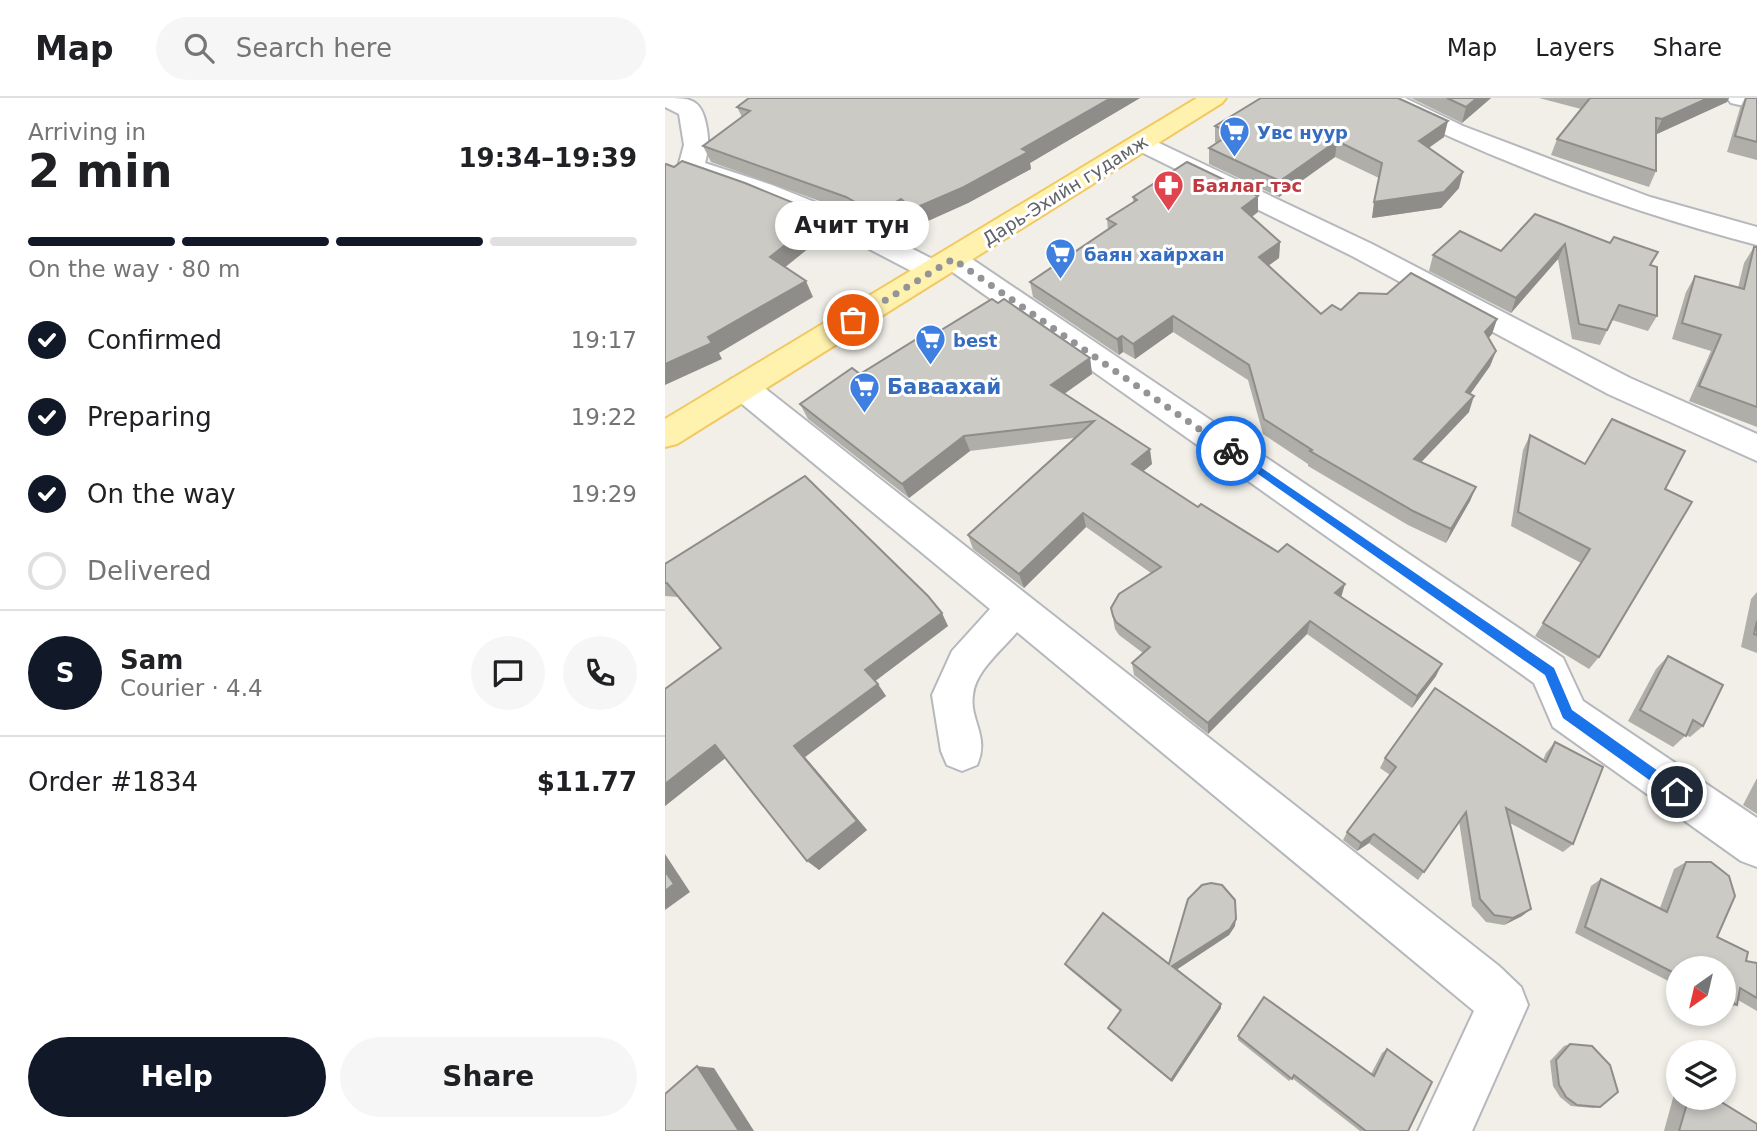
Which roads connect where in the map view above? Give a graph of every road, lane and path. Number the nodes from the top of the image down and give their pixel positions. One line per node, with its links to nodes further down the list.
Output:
1 (665, 98): 7 (street)
2 (1214, 98): 6 (main road, Дарь-Эхийн гудамж)
3 (1387, 98): 9 (street)
4 (1739, 98): 5 (street)
5 (1757, 102)
6 (1142, 143): 10 (main road, Дарь-Эхийн гудамж); 13 (street)
7 (691, 167): 8 (street); 10 (street)
8 (665, 180)
9 (1757, 236)
10 (943, 265): 11 (main road, Дарь-Эхийн гудамж); 16 (street)
11 (742, 387): 12 (main road, Дарь-Эхийн гудамж); 14 (street)
12 (665, 435)
13 (1757, 448)
14 (1016, 606): 15 (street); 17 (street)
15 (962, 751)
16 (1757, 845)
17 (1445, 1131)

